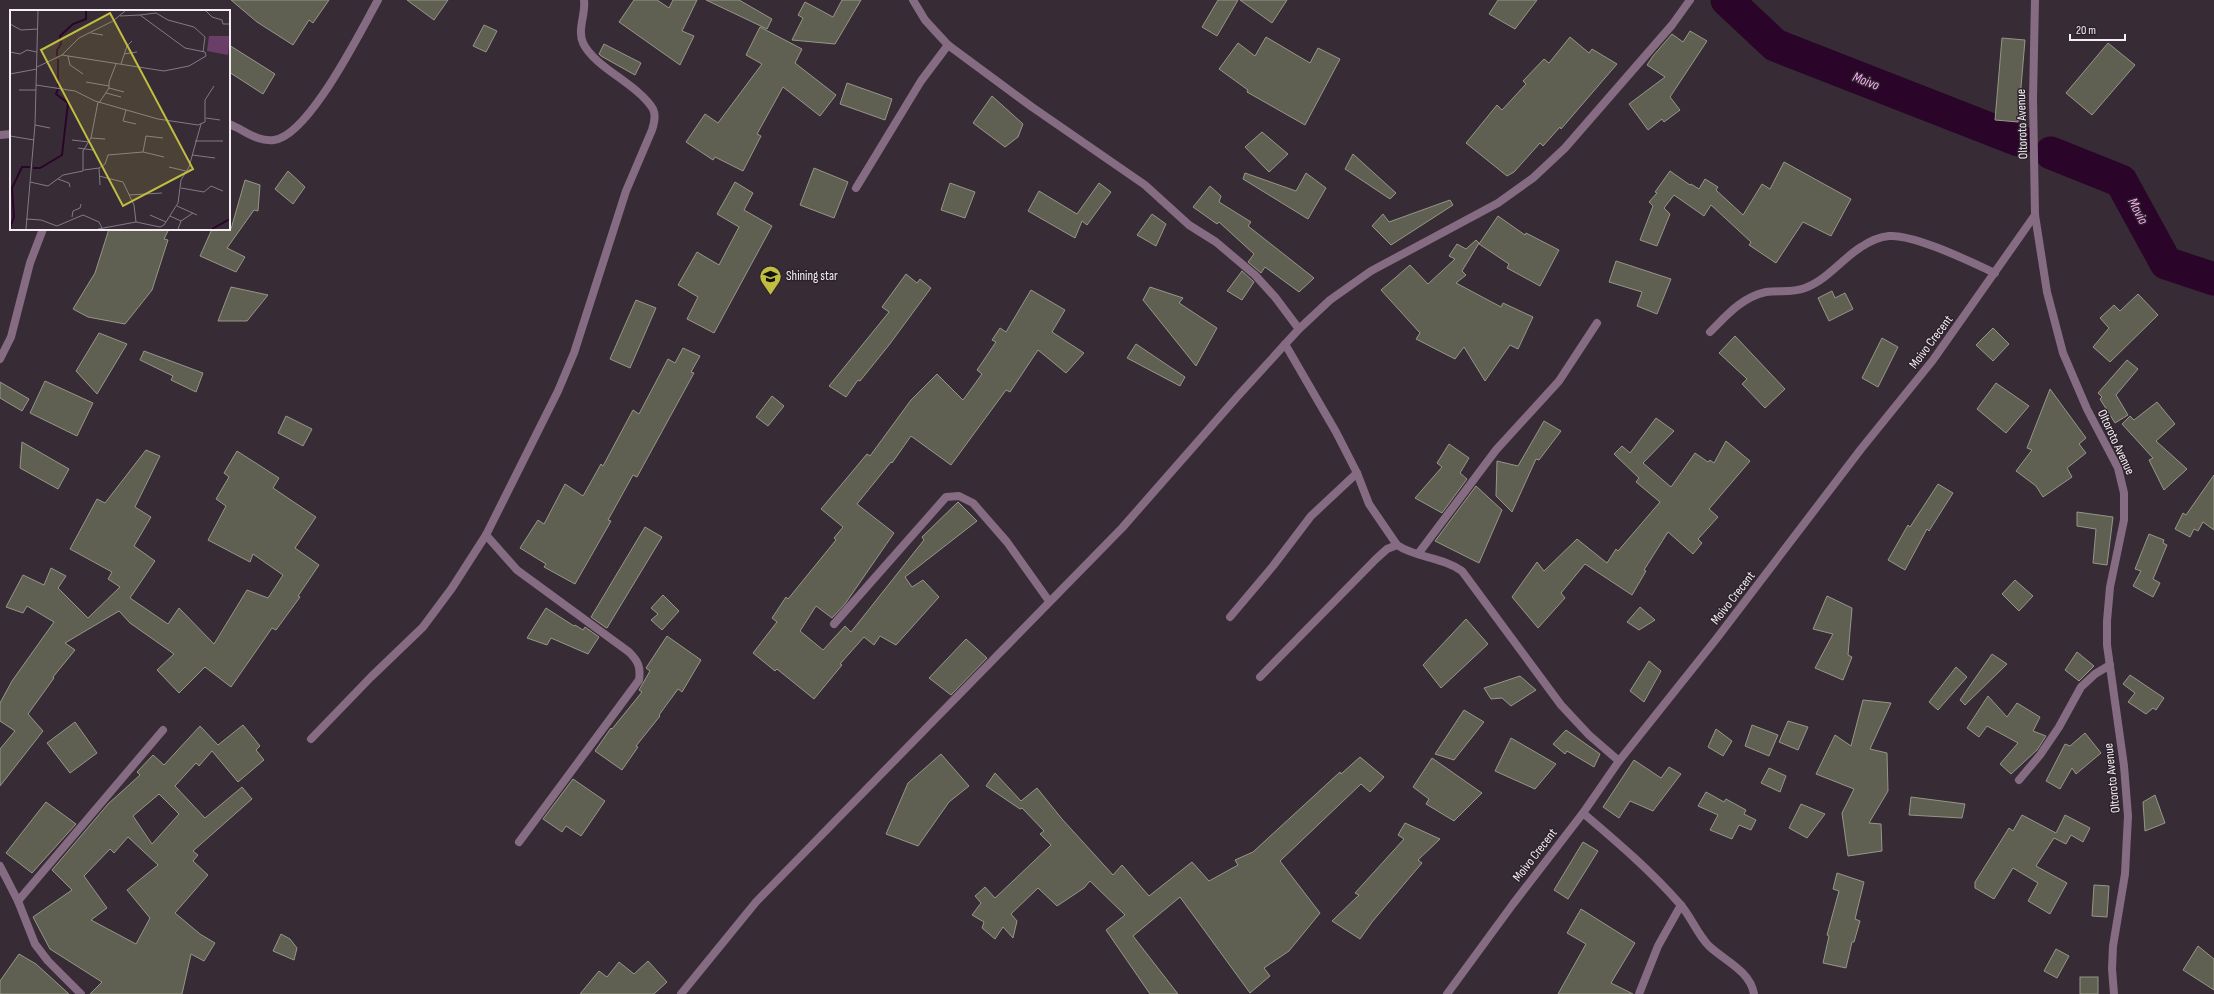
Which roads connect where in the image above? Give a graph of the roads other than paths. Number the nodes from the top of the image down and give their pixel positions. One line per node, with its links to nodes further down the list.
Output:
1 (378, 0): 7 (street)
2 (584, 0): 20 (street)
3 (913, 0): 6 (street)
4 (1690, 0): 15 (street)
5 (2035, 0): 11 (street, Oltoroto Avenue)
6 (948, 45): 10 (street); 15 (street)
7 (230, 125)
8 (10, 134): 9 (street)
9 (0, 135)
10 (856, 188)
11 (2035, 215): 13 (street, Moivo Crecent); 26 (street, Oltoroto Avenue)
12 (43, 230): 18 (street)
13 (1995, 273): 16 (street); 30 (street, Moivo Crecent)
14 (1597, 323): 22 (street)
15 (1299, 329): 17 (street)
16 (1710, 332)
17 (1285, 344): 19 (street); 23 (street)
18 (0, 359)
19 (1357, 473): 21 (street); 24 (street)
20 (486, 535): 29 (street); 33 (street)
21 (1397, 545): 22 (street); 27 (street)
22 (1418, 554): 30 (street)
23 (1049, 601): 25 (street); 38 (street)
24 (1230, 617)
25 (834, 624)
26 (2110, 665): 31 (street); 42 (street, Oltoroto Avenue)
27 (1260, 677)
28 (163, 730): 35 (street)
29 (311, 739)
30 (1619, 761): 32 (street, Moivo Crecent)
31 (2019, 780)
32 (1583, 813): 36 (street); 39 (street, Moivo Crecent)
33 (519, 842)
34 (0, 866): 35 (street)
35 (18, 901): 37 (street)
36 (1681, 905): 40 (street); 41 (street)
37 (79, 993)
38 (681, 994)
39 (1447, 994)
40 (1639, 994)
41 (1754, 994)
42 (2114, 994)

